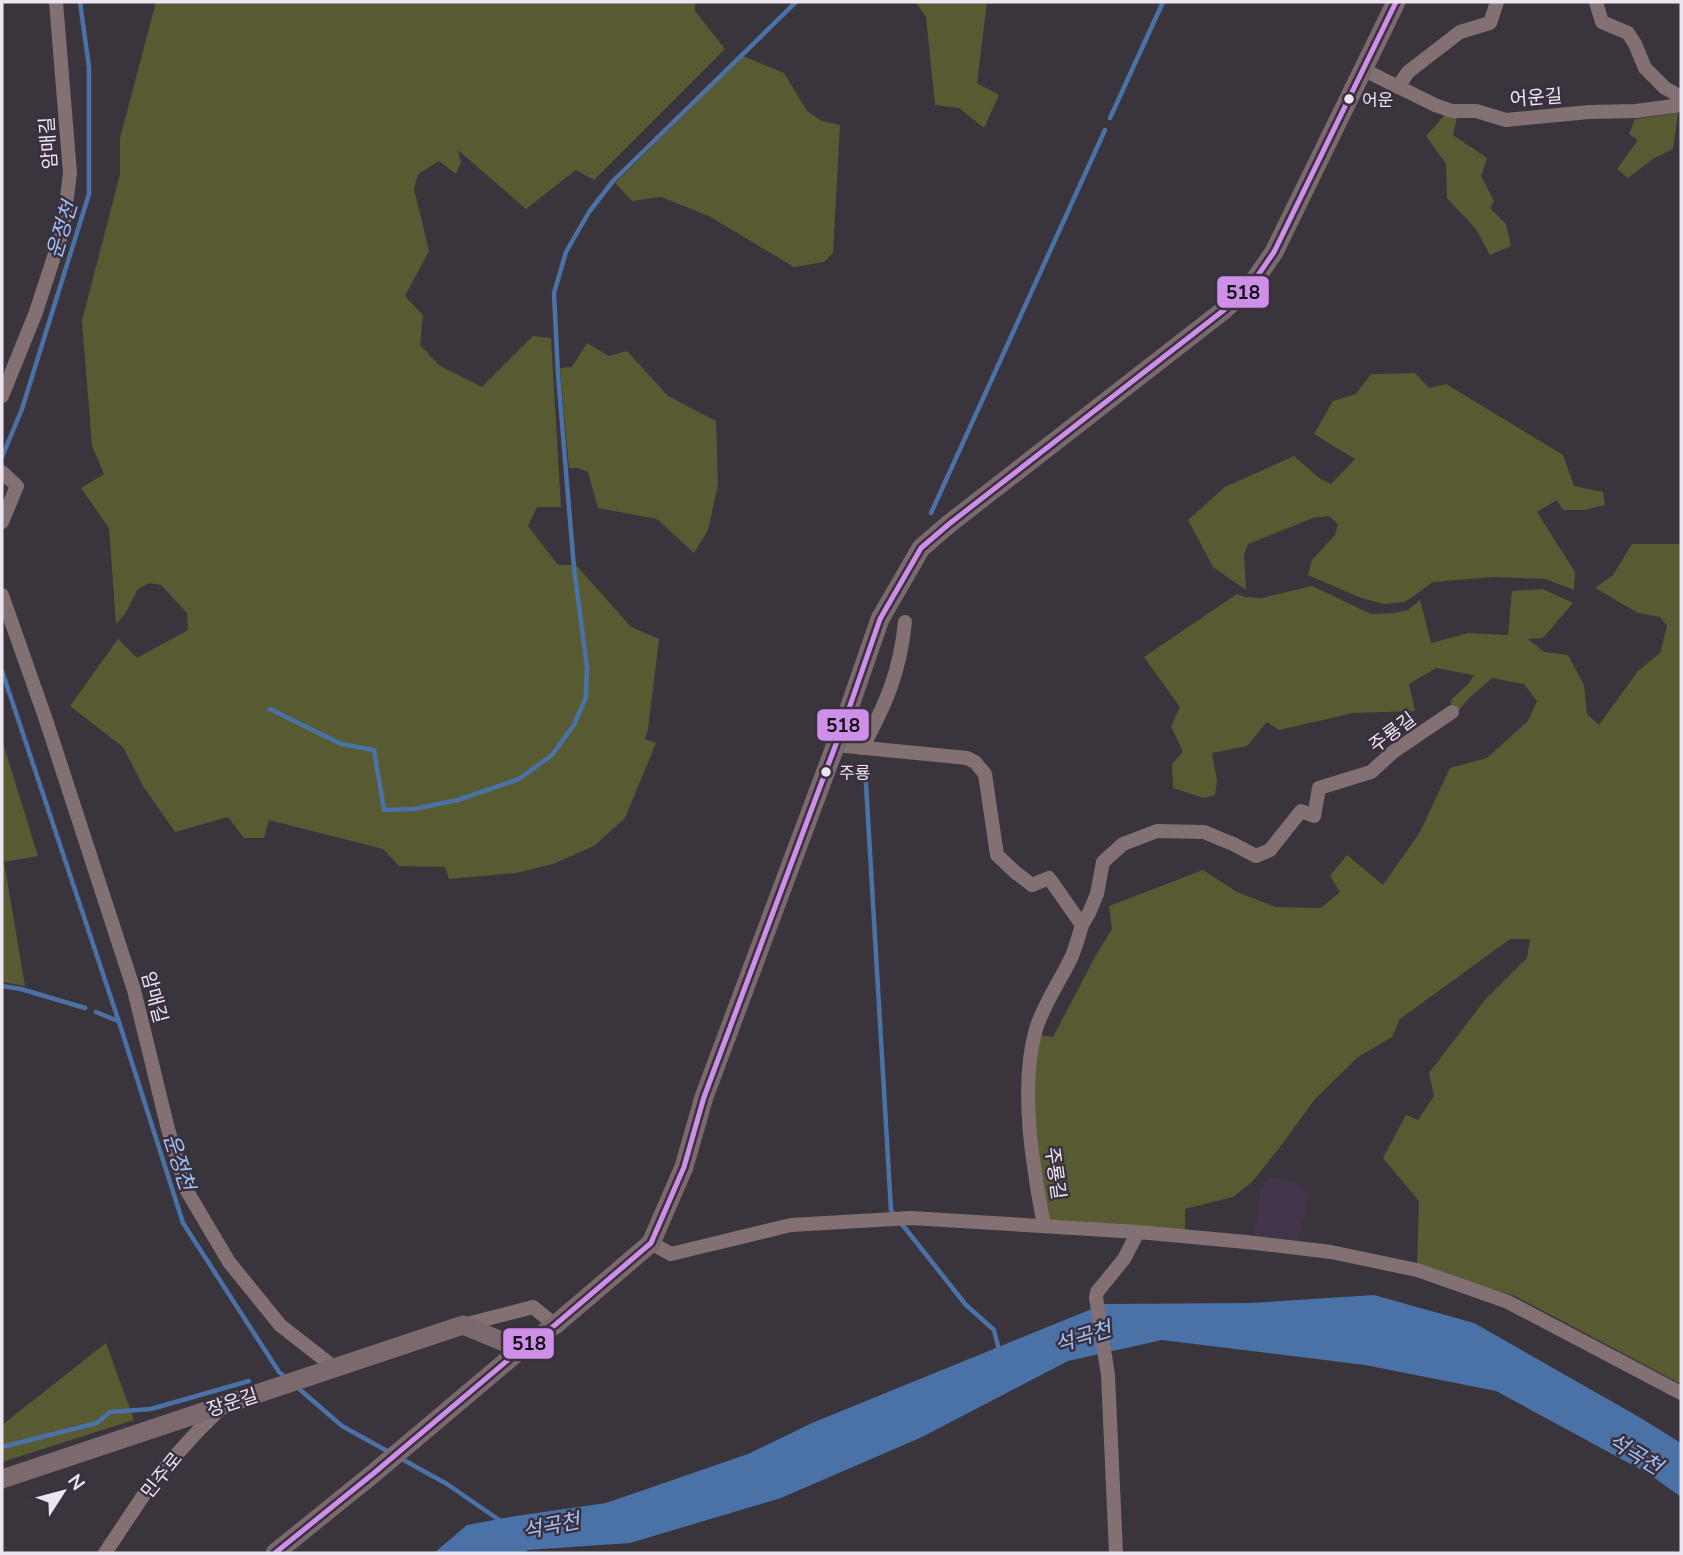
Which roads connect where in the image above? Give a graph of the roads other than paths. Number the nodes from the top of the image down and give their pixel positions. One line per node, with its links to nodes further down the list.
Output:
1 (56, 2): 9 (street, 암매길)
2 (1396, 2): 5 (main road)
3 (1497, 2): 6 (street)
4 (1596, 2): 7 (street)
5 (1362, 69): 6 (street, 어운길); 15 (main road)
6 (1398, 87): 8 (street, 어운길)
7 (1681, 97)
8 (1681, 105)
9 (2, 396)
10 (6, 476): 11 (street)
11 (2, 522)
12 (2, 595): 24 (street, 암매길)
13 (905, 622): 16 (street)
14 (1452, 712): 17 (street, 주룡길)
15 (835, 745): 16 (street); 20 (main road)
16 (862, 748): 17 (street)
17 (1082, 925): 18 (street, 주룡길)
18 (1044, 1226): 19 (street); 20 (street)
19 (1138, 1232): 25 (street); 30 (street)
20 (651, 1243): 22 (main road)
21 (463, 1325): 22 (street, 장운길); 23 (main road); 24 (main road, 장운길)
22 (555, 1325): 23 (main road)
23 (522, 1349): 29 (main road)
24 (327, 1371): 26 (main road, 장운길)
25 (1681, 1393)
26 (225, 1404): 27 (main road, 장운길); 28 (street, 민주로)
27 (2, 1479)
28 (105, 1553)
29 (275, 1553)
30 (1116, 1553)

